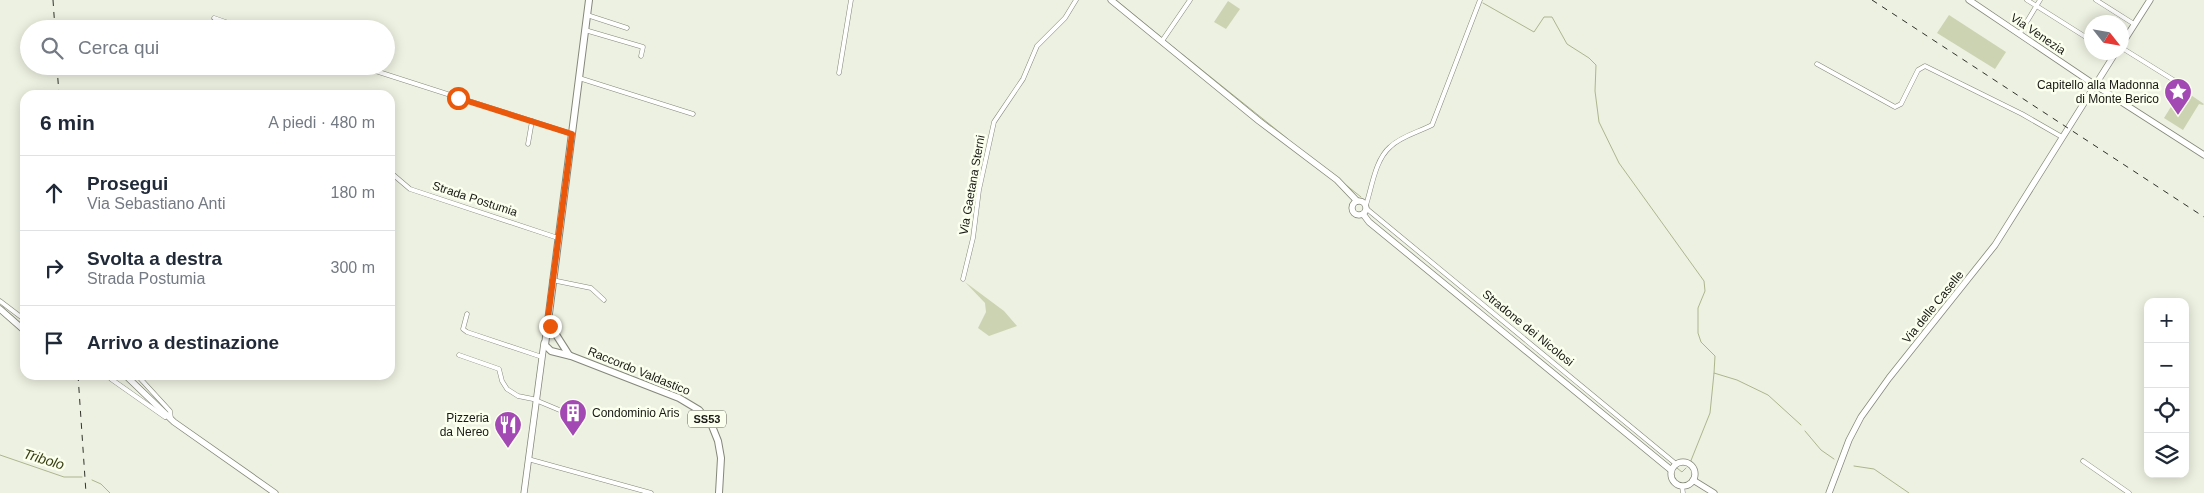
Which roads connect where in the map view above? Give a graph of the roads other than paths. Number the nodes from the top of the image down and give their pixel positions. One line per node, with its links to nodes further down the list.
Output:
1 (590, 0): 13 (main road)
2 (851, 0): 27 (street)
3 (1076, 0): 42 (street, Via Gaetana Sterni)
4 (1111, 0): 22 (street, Stradone dei Nicolosi)
5 (1190, 0): 22 (street)
6 (1480, 0): 40 (street)
7 (1969, 0): 20 (street, Via Venezia)
8 (2028, 0): 12 (street)
9 (2040, 0): 12 (street)
10 (2096, 0): 16 (street)
11 (2150, 0): 16 (street)
12 (2037, 6): 20 (street); 21 (street)
13 (588, 15): 17 (street); 18 (main road)
14 (214, 18): 15 (street)
15 (220, 20)
16 (2134, 24): 19 (street)
17 (627, 28)
18 (585, 30): 24 (street); 29 (main road)
19 (2129, 33)
20 (2020, 34): 31 (street, Via Venezia)
21 (2084, 36)
22 (1162, 42): 39 (street, Stradone dei Nicolosi)
23 (2129, 51): 30 (street)
24 (641, 56)
25 (2109, 60): 31 (street, Via delle Caselle)
26 (1816, 64): 35 (street)
27 (839, 73)
28 (388, 75): 33 (street)
29 (579, 78): 32 (street); 34 (main road)
30 (2180, 84)
31 (2095, 85): 35 (street, Via delle Caselle); 37 (street, Via Venezia)
32 (693, 114)
33 (532, 121): 34 (street); 36 (street)
34 (572, 134): 41 (main road)
35 (2062, 137): 76 (street, Via delle Caselle)
36 (528, 144)
37 (2204, 155)
38 (395, 176): 41 (street, Strada Postumia)
39 (1357, 201): 40 (street, Stradone dei Nicolosi); 40 (street, Stradone dei Nicolosi)
40 (1365, 209): 66 (street, Stradone dei Nicolosi); 67 (street, Stradone dei Nicolosi)
41 (558, 238): 43 (main road)
42 (963, 279)
43 (552, 280): 44 (street); 49 (main road)
44 (604, 300)
45 (0, 301): 48 (street)
46 (0, 309): 50 (street)
47 (467, 314): 57 (street)
48 (20, 316)
49 (548, 320): 51 (main road); 52 (main road)
50 (20, 327)
51 (557, 336): 52 (main road); 53 (main road)
52 (545, 341): 54 (main road); 57 (street)
53 (561, 343): 54 (main road); 56 (main road, Raccordo Valdastico)
54 (553, 351): 56 (main road, Raccordo Valdastico / SS53); 57 (street)
55 (459, 355): 61 (street)
56 (571, 356): 73 (main road, Raccordo Valdastico / SS53)
57 (542, 358): 61 (street)
58 (112, 380): 62 (street)
59 (130, 380): 62 (street)
60 (142, 380): 62 (street)
61 (536, 401): 63 (street); 64 (street)
62 (170, 418): 70 (street)
63 (581, 419)
64 (528, 459): 71 (street); 72 (street)
65 (2083, 461): 77 (street)
66 (1676, 464): 67 (street); 68 (street, Stradone dei Nicolosi)
67 (1671, 470): 69 (street, Stradone dei Nicolosi)
68 (1693, 480): 69 (street); 75 (street)
69 (1682, 486): 74 (street)
70 (275, 493)
71 (524, 493)
72 (651, 493)
73 (719, 493)
74 (1683, 493)
75 (1714, 493)
76 (1829, 493)
77 (2129, 493)

